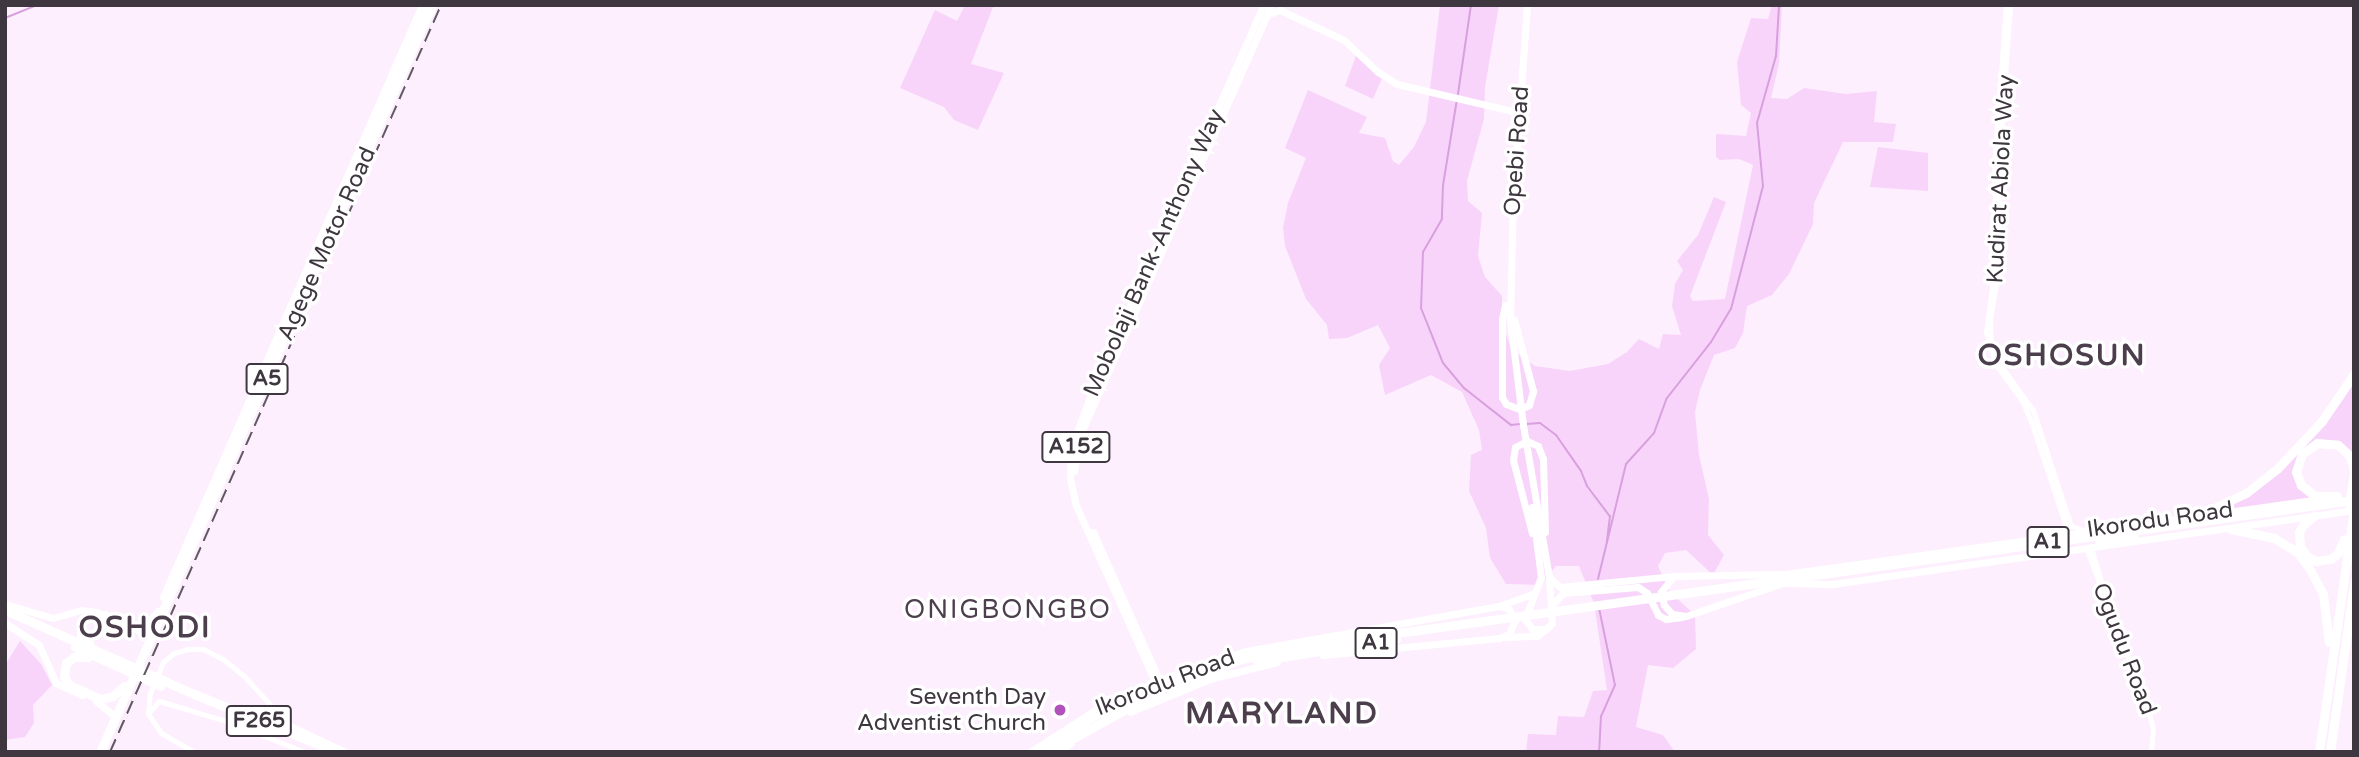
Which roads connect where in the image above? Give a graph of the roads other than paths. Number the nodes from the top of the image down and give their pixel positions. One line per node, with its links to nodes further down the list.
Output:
1 (423, 5): 45 (highway, Agege Motor Road / A5)
2 (432, 5): 79 (highway, Agege Motor Road / A5)
3 (1263, 5): 10 (main road, Mobolaji Bank-Anthony Way / A152)
4 (1270, 5): 8 (main road, Mobolaji Bank-Anthony Way / A152)
5 (1280, 5): 11 (main road)
6 (1526, 5): 9 (main road, Opebi Road)
7 (2008, 5): 15 (main road, Kudirat Abiola Way)
8 (1265, 17): 10 (main road, Mobolaji Bank-Anthony Way / A152); 11 (main road)
9 (1522, 48): 12 (main road, Opebi Road); 16 (main road, Opebi Road)
10 (1242, 63): 67 (main road, Mobolaji Bank-Anthony Way / A152)
11 (1413, 87): 13 (main road)
12 (1517, 99): 13 (main road); 14 (main road, Opebi Road)
13 (1503, 106): 14 (main road)
14 (1516, 112): 16 (main road, Opebi Road)
15 (1997, 219): 27 (main road, Kudirat Abiola Way); 28 (main road, Kudirat Abiola Way)
16 (1507, 301): 16 (main road); 33 (main road)
17 (2354, 374): 22 (highway)
18 (2354, 473): 20 (highway); 24 (highway)
19 (2354, 494): 20 (main road, Ikorodu Road)
20 (2337, 496): 22 (main road, Ikorodu Road)
21 (2354, 506): 23 (main road, Ikorodu Road); 24 (highway); 29 (highway, Ikorodu Road / A1)
22 (2203, 513): 25 (main road, Ikorodu Road)
23 (2314, 516): 26 (main road, Ikorodu Road); 30 (highway)
24 (2349, 521): 30 (highway); 69 (highway)
25 (2130, 524): 27 (main road, Ikorodu Road); 29 (highway)
26 (2231, 529): 31 (main road, Ikorodu Road); 62 (highway)
27 (2086, 530): 28 (main road, Ikorodu Road)
28 (2059, 534): 36 (main road, Ikorodu Road)
29 (2115, 535): 31 (highway); 36 (highway, Ikorodu Road / A1); 38 (highway, Ikorodu Road / A1)
30 (2344, 539): 62 (highway)
31 (2134, 541): 32 (main road, Ikorodu Road)
32 (2089, 548): 36 (main road, Ikorodu Road); 86 (main road, Ogudu Road)
33 (1542, 553): 33 (main road); 34 (main road)
34 (1544, 566): 37 (main road); 41 (main road)
35 (1675, 576): 36 (main road); 37 (main road); 49 (main road)
36 (1782, 578): 38 (main road, Ikorodu Road); 40 (highway, Ikorodu Road / A1)
37 (1551, 580): 42 (main road)
38 (1760, 582): 40 (highway, Ikorodu Road / A1)
39 (2354, 583): 68 (highway)
40 (1730, 592): 49 (main road); 50 (highway, Ikorodu Road / A1)
41 (1534, 593): 44 (main road, Ikorodu Road); 53 (main road)
42 (1554, 602): 49 (main road); 53 (main road)
43 (5, 604): 48 (main road)
44 (1499, 606): 54 (main road, Ikorodu Road); 57 (main road)
45 (158, 611): 52 (main road); 56 (highway, Agege Motor Road / A5)
46 (2354, 612): 59 (highway)
47 (5, 613): 66 (highway, F265)
48 (105, 615): 52 (main road); 66 (highway)
49 (1686, 616)
50 (1493, 622): 55 (highway, Ikorodu Road / A1); 60 (highway, Ikorodu Road / A1)
51 (5, 623): 75 (main road)
52 (133, 626): 56 (main road)
53 (1547, 628): 57 (main road, Ikorodu Road)
54 (1366, 632): 55 (highway); 58 (main road, Ikorodu Road)
55 (1389, 634): 61 (highway, Ikorodu Road / A1)
56 (146, 637): 71 (highway, Agege Motor Road / A5)
57 (1505, 637): 63 (main road, Ikorodu Road)
58 (1310, 639): 61 (highway); 70 (main road, Ikorodu Road)
59 (2351, 640): 68 (highway)
60 (1380, 642): 63 (highway); 64 (highway, Ikorodu Road / A1)
61 (1294, 648): 70 (highway, Ikorodu Road / A1)
62 (2329, 650): 69 (highway)
63 (1359, 651): 65 (main road, Ikorodu Road)
64 (1304, 653): 65 (highway); 70 (highway, Ikorodu Road / A1)
65 (1316, 655): 70 (main road, Ikorodu Road)
66 (105, 658): 71 (highway); 78 (highway, F265)
67 (1150, 666): 70 (main road); 73 (main road); 73 (main road, Mobolaji Bank-Anthony Way / A152)
68 (2342, 669): 88 (highway)
69 (2329, 679): 87 (highway)
70 (1173, 683): 73 (main road, Ikorodu Road); 73 (main road, Ikorodu Road)
71 (124, 686): 75 (highway, Agege Motor Road / A5)
72 (153, 687): 74 (main road); 76 (main road); 78 (main road)
73 (1154, 691): 82 (main road, Ikorodu Road); 83 (highway, Ikorodu Road); 84 (highway, Ikorodu Road); 85 (main road, Ikorodu Road)
74 (159, 701): 76 (main road); 81 (main road)
75 (112, 713): 79 (highway, Agege Motor Road / A5)
76 (148, 714): 77 (main road)
77 (185, 749): 80 (main road)
78 (335, 750)
79 (98, 752)
80 (194, 752)
81 (305, 752)
82 (1030, 752)
83 (1042, 752)
84 (1049, 752)
85 (1059, 752)
86 (2153, 752)
87 (2319, 752)
88 (2330, 752)

